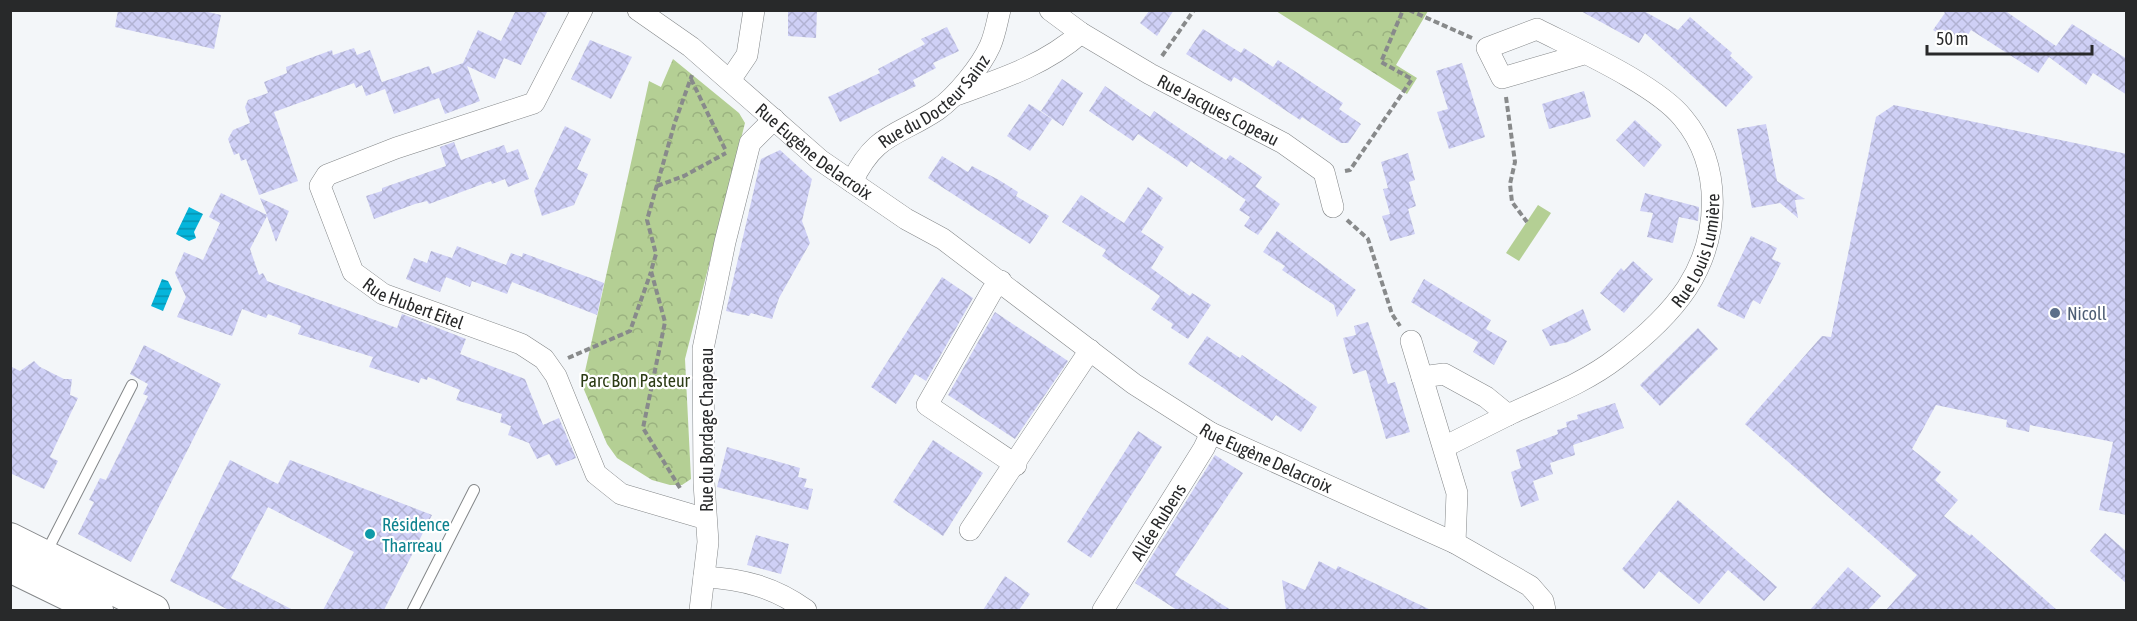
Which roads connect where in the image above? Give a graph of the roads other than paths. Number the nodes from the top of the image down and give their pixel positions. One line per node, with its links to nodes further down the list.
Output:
1 (582, 10): 23 (street, Rue Hubert Eitel)
2 (638, 10): 8 (street, Rue Eugène Delacroix)
3 (754, 10): 8 (street)
4 (1000, 10): 9 (street, Rue du Docteur Sainz)
5 (1050, 10): 6 (street, Rue Jacques Copeau)
6 (1081, 33): 9 (street); 12 (street, Rue Jacques Copeau)
7 (1584, 54): 7 (street, Rue Louis Lumière); 18 (street, Rue Louis Lumière)
8 (730, 80): 10 (street, Rue Eugène Delacroix)
9 (956, 95): 11 (street, Rue du Docteur Sainz)
10 (774, 119): 11 (street, Rue Eugène Delacroix); 23 (street, Rue du Bordage Chapeau)
11 (852, 182): 13 (street, Rue Eugène Delacroix)
12 (1333, 207)
13 (1001, 281): 15 (street, Rue Eugène Delacroix); 21 (street)
14 (1411, 340): 16 (street)
15 (1090, 350): 19 (street, Rue Eugène Delacroix); 21 (street)
16 (1422, 377): 18 (street); 20 (street)
17 (132, 385): 27 (lane)
18 (1508, 415): 20 (street, Rue Louis Lumière)
19 (1211, 433): 26 (street, Rue Eugène Delacroix); 35 (street, Allée Rubens)
20 (1444, 447): 26 (street)
21 (1016, 465): 24 (street)
22 (474, 490): 32 (lane)
23 (702, 518): 29 (street, Rue du Bordage Chapeau)
24 (970, 530)
25 (10, 538): 27 (main road)
26 (1455, 543): 36 (street, Rue Eugène Delacroix)
27 (45, 555): 31 (main road)
28 (10, 567): 30 (main road)
29 (704, 577): 33 (street, Rue du Bordage Chapeau); 34 (street)
30 (98, 610)
31 (154, 610)
32 (413, 610)
33 (700, 610)
34 (806, 610)
35 (1103, 610)
36 (1545, 610)

